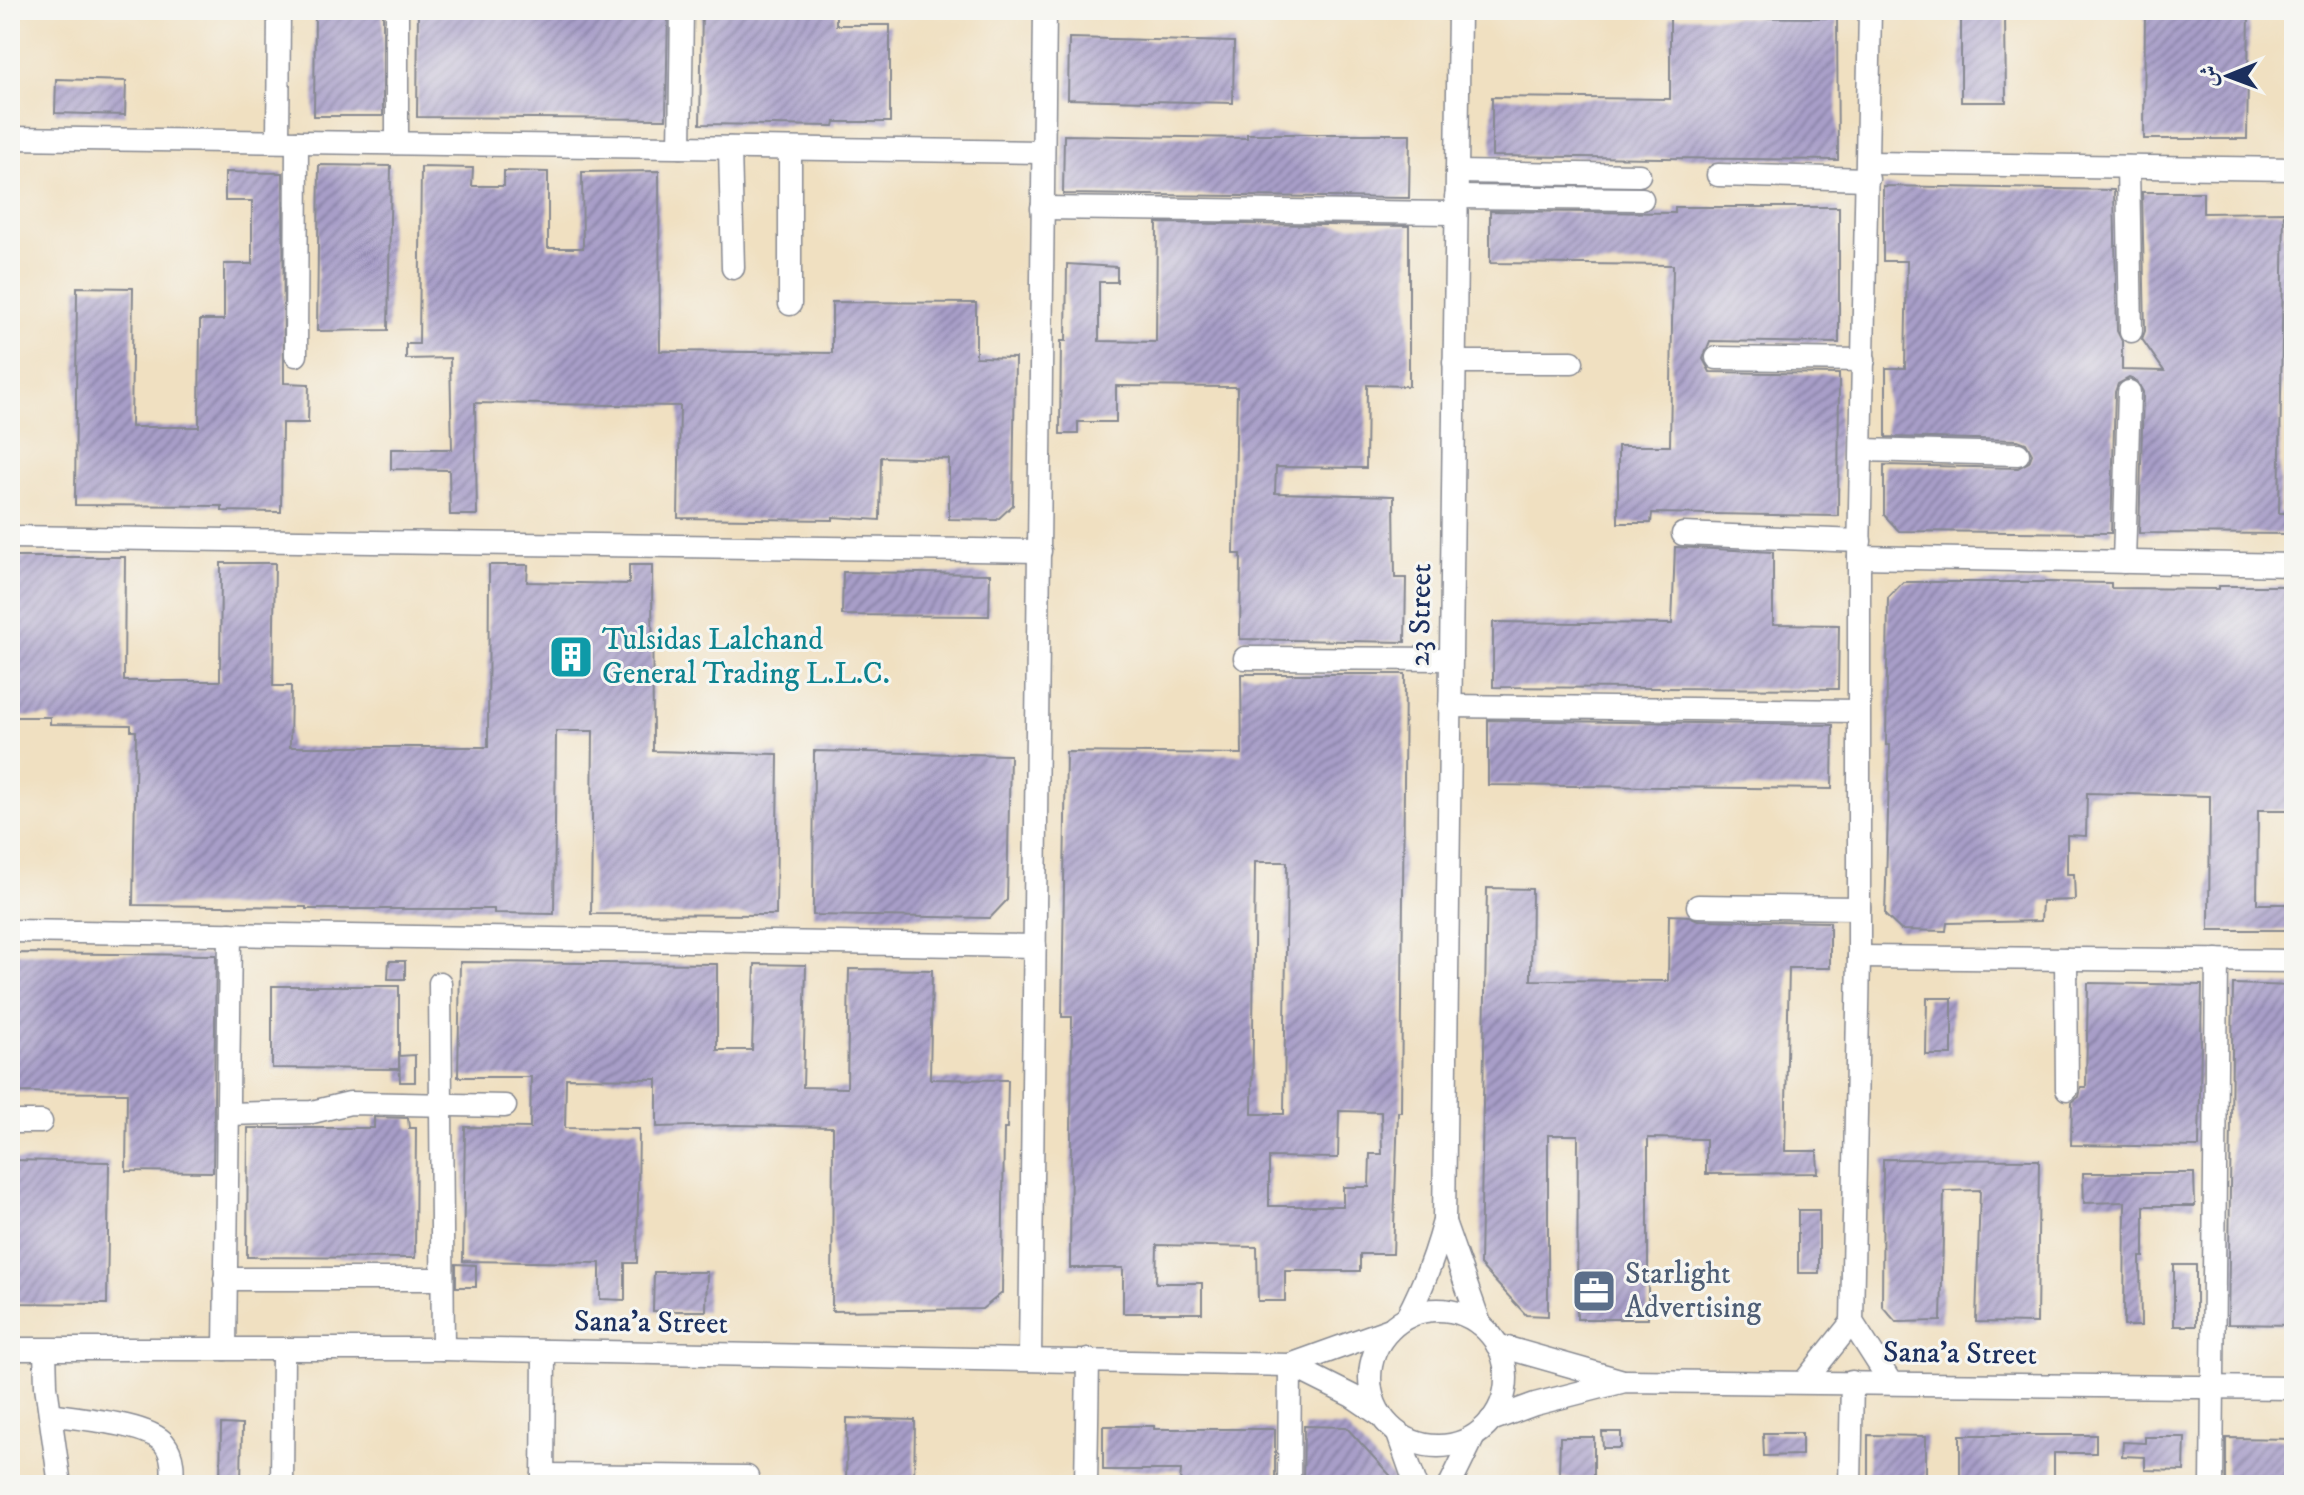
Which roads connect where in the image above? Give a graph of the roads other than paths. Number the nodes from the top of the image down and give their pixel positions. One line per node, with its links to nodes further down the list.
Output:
1 (279, 10): 8 (street)
2 (397, 10): 9 (street)
3 (682, 10): 10 (street)
4 (1045, 10): 13 (street)
5 (1459, 10): 17 (street, 23 Street)
6 (1870, 10): 16 (street)
7 (10, 138): 8 (street)
8 (287, 142): 9 (street); 26 (street)
9 (397, 143): 10 (street)
10 (680, 147): 11 (street)
11 (730, 148): 12 (street); 23 (street)
12 (790, 149): 13 (street); 24 (street)
13 (1043, 152): 22 (street)
14 (2128, 167): 15 (street); 16 (street); 25 (street)
15 (2294, 169)
16 (1869, 171): 19 (street); 28 (street)
17 (1457, 172): 18 (street); 21 (street, 23 Street)
18 (1639, 175)
19 (1718, 175)
20 (1642, 199): 21 (street)
21 (1456, 205): 22 (street); 29 (street, 23 Street)
22 (1042, 208): 37 (street)
23 (733, 268)
24 (790, 304)
25 (2131, 331)
26 (296, 355)
27 (1717, 358): 28 (street)
28 (1864, 360): 32 (street)
29 (1454, 362): 30 (street); 41 (street, 23 Street)
30 (1572, 362)
31 (2129, 392): 38 (street)
32 (1862, 450): 33 (street); 36 (street)
33 (2018, 454)
34 (1683, 534): 36 (street)
35 (10, 537): 37 (street)
36 (1860, 549): 38 (street); 43 (street)
37 (1040, 551): 48 (street)
38 (2124, 562): 39 (street)
39 (2294, 565)
40 (1245, 658): 41 (street)
41 (1451, 659): 42 (street, 23 Street)
42 (1450, 706): 43 (street); 60 (street, 23 Street)
43 (1858, 711): 45 (street)
44 (1698, 906): 45 (street)
45 (1859, 908): 49 (street)
46 (10, 931): 47 (street)
47 (230, 934): 48 (street); 57 (street)
48 (1035, 946): 73 (street)
49 (1859, 957): 50 (street); 63 (street)
50 (2066, 959): 51 (street); 54 (street)
51 (2217, 960): 52 (street); 80 (street)
52 (2294, 961)
53 (440, 983): 55 (street)
54 (2067, 1089)
55 (440, 1104): 56 (street); 57 (street); 62 (street)
56 (505, 1106)
57 (228, 1114): 61 (street)
58 (10, 1122): 59 (street)
59 (41, 1122)
60 (1444, 1221): 64 (street, 23 Street); 65 (street, 23 Street)
61 (225, 1279): 62 (street); 68 (street)
62 (442, 1279): 69 (street)
63 (1852, 1322): 77 (street); 79 (street)
64 (1398, 1323): 65 (street); 75 (street, Sana'a Street); 83 (street)
65 (1480, 1324): 66 (street)
66 (1497, 1345): 76 (street, Sana'a Street); 84 (street)
67 (10, 1349): 70 (street, Sana'a Street)
68 (225, 1349): 70 (street, Sana'a Street); 71 (street, Sana'a Street)
69 (443, 1349): 71 (street, Sana'a Street); 72 (street, Sana'a Street)
70 (45, 1350): 82 (street)
71 (283, 1350): 91 (street)
72 (544, 1351): 73 (street, Sana'a Street); 88 (street)
73 (1030, 1359): 74 (street, Sana'a Street)
74 (1088, 1360): 75 (street, Sana'a Street); 92 (street)
75 (1290, 1365): 83 (street, Sana'a Street); 93 (street)
76 (1625, 1381): 77 (street, Sana'a Street); 84 (street, Sana'a Street)
77 (1804, 1382): 78 (street, Sana'a Street)
78 (1852, 1382): 79 (street, Sana'a Street); 96 (street)
79 (1891, 1383): 80 (street, Sana'a Street)
80 (2212, 1387): 81 (street, Sana'a Street); 97 (street)
81 (2294, 1388)
82 (51, 1414): 89 (street); 90 (street)
83 (1380, 1415): 85 (street)
84 (1491, 1420): 86 (street)
85 (1398, 1434): 86 (street); 94 (street)
86 (1473, 1438): 95 (street)
87 (747, 1477): 88 (street)
88 (543, 1480)
89 (60, 1485)
90 (172, 1485)
91 (282, 1485)
92 (1086, 1485)
93 (1289, 1485)
94 (1416, 1485)
95 (1450, 1485)
96 (1850, 1485)
97 (2212, 1485)

